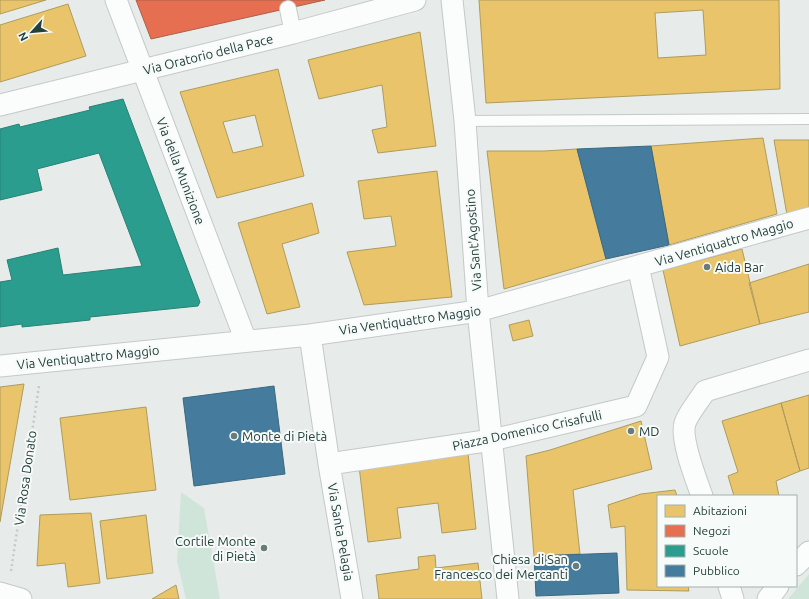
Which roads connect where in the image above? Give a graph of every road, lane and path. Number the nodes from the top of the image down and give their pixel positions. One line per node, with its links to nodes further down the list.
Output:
1 (116, 0): 6 (street, Via della Munizione)
2 (415, 0): 5 (street, Via Oratorio della Pace)
3 (452, 0): 9 (street, Via Sant'Agostino)
4 (288, 8): 5 (street)
5 (293, 33): 6 (street, Via Oratorio della Pace)
6 (143, 70): 7 (street, Via Oratorio della Pace); 14 (street, Via della Munizione)
7 (0, 105)
8 (809, 119): 9 (lane)
9 (465, 121): 12 (street, Via Sant'Agostino)
10 (809, 218): 11 (street, Via Ventiquattro Maggio)
11 (638, 266): 12 (street, Via Ventiquattro Maggio); 18 (street, Piazza Domenico Crisafulli)
12 (478, 311): 13 (street, Via Ventiquattro Maggio); 18 (street, Via Sant'Agostino)
13 (310, 335): 14 (street, Via Ventiquattro Maggio); 19 (street)
14 (246, 342): 16 (street, Via Ventiquattro Maggio)
15 (809, 360): 20 (street)
16 (42, 362): 17 (street, Via Ventiquattro Maggio); 25 (path, Via Rosa Donato)
17 (0, 366)
18 (492, 440): 19 (street, Piazza Domenico Crisafulli); 27 (street, Via Sant'Agostino)
19 (329, 464): 26 (street, Via Santa Pelagia)
20 (702, 495)
21 (809, 552): 22 (street)
22 (797, 564)
23 (729, 587): 28 (street)
24 (777, 587): 29 (street)
25 (10, 596)
26 (352, 599)
27 (508, 599)
28 (733, 599)
29 (768, 599)

